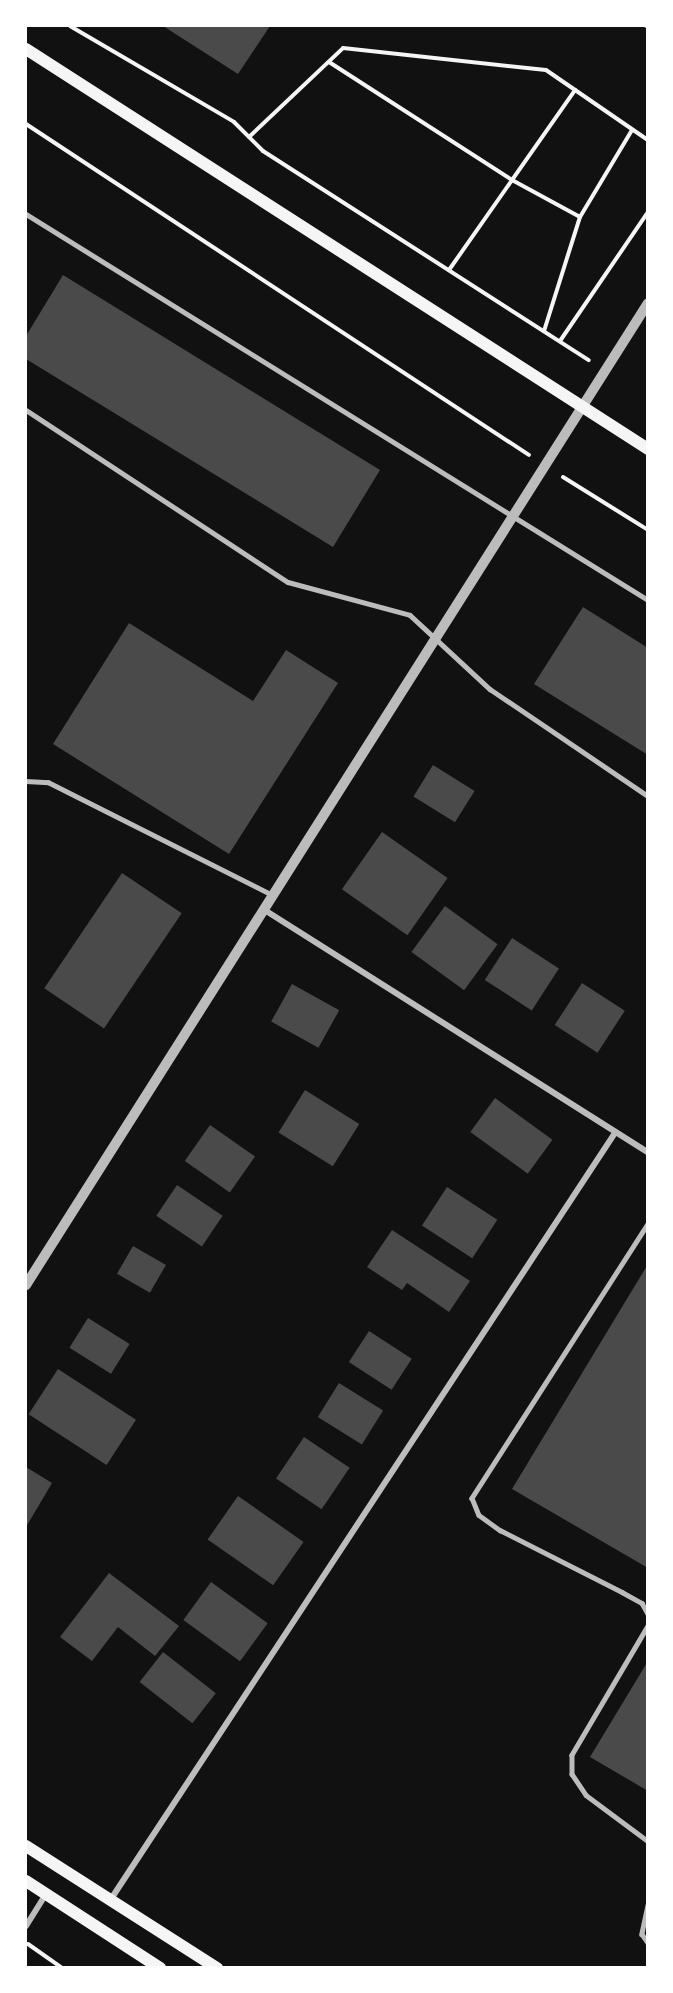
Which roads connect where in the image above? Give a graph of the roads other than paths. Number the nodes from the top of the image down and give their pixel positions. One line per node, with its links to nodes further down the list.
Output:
1 (26, 49): 4 (main road)
2 (26, 214): 7 (lane)
3 (648, 303): 4 (street)
4 (582, 406): 6 (main road); 7 (street)
5 (26, 410): 9 (lane)
6 (648, 449)
7 (510, 516): 8 (lane); 9 (street)
8 (648, 600)
9 (434, 637): 11 (lane); 12 (street)
10 (26, 781): 12 (lane)
11 (648, 796)
12 (273, 895): 13 (street)
13 (263, 909): 14 (street); 17 (street)
14 (615, 1132): 15 (street); 24 (street)
15 (648, 1152)
16 (648, 1224): 18 (lane)
17 (26, 1285)
18 (648, 1614)
19 (648, 1626): 20 (lane)
20 (648, 1841)
21 (26, 1846): 24 (main road)
22 (26, 1881): 23 (main road)
23 (46, 1894): 26 (street); 28 (main road)
24 (111, 1899): 29 (main road)
25 (648, 1905): 27 (lane)
26 (26, 1926)
27 (648, 1943)
28 (160, 1968)
29 (217, 1968)

